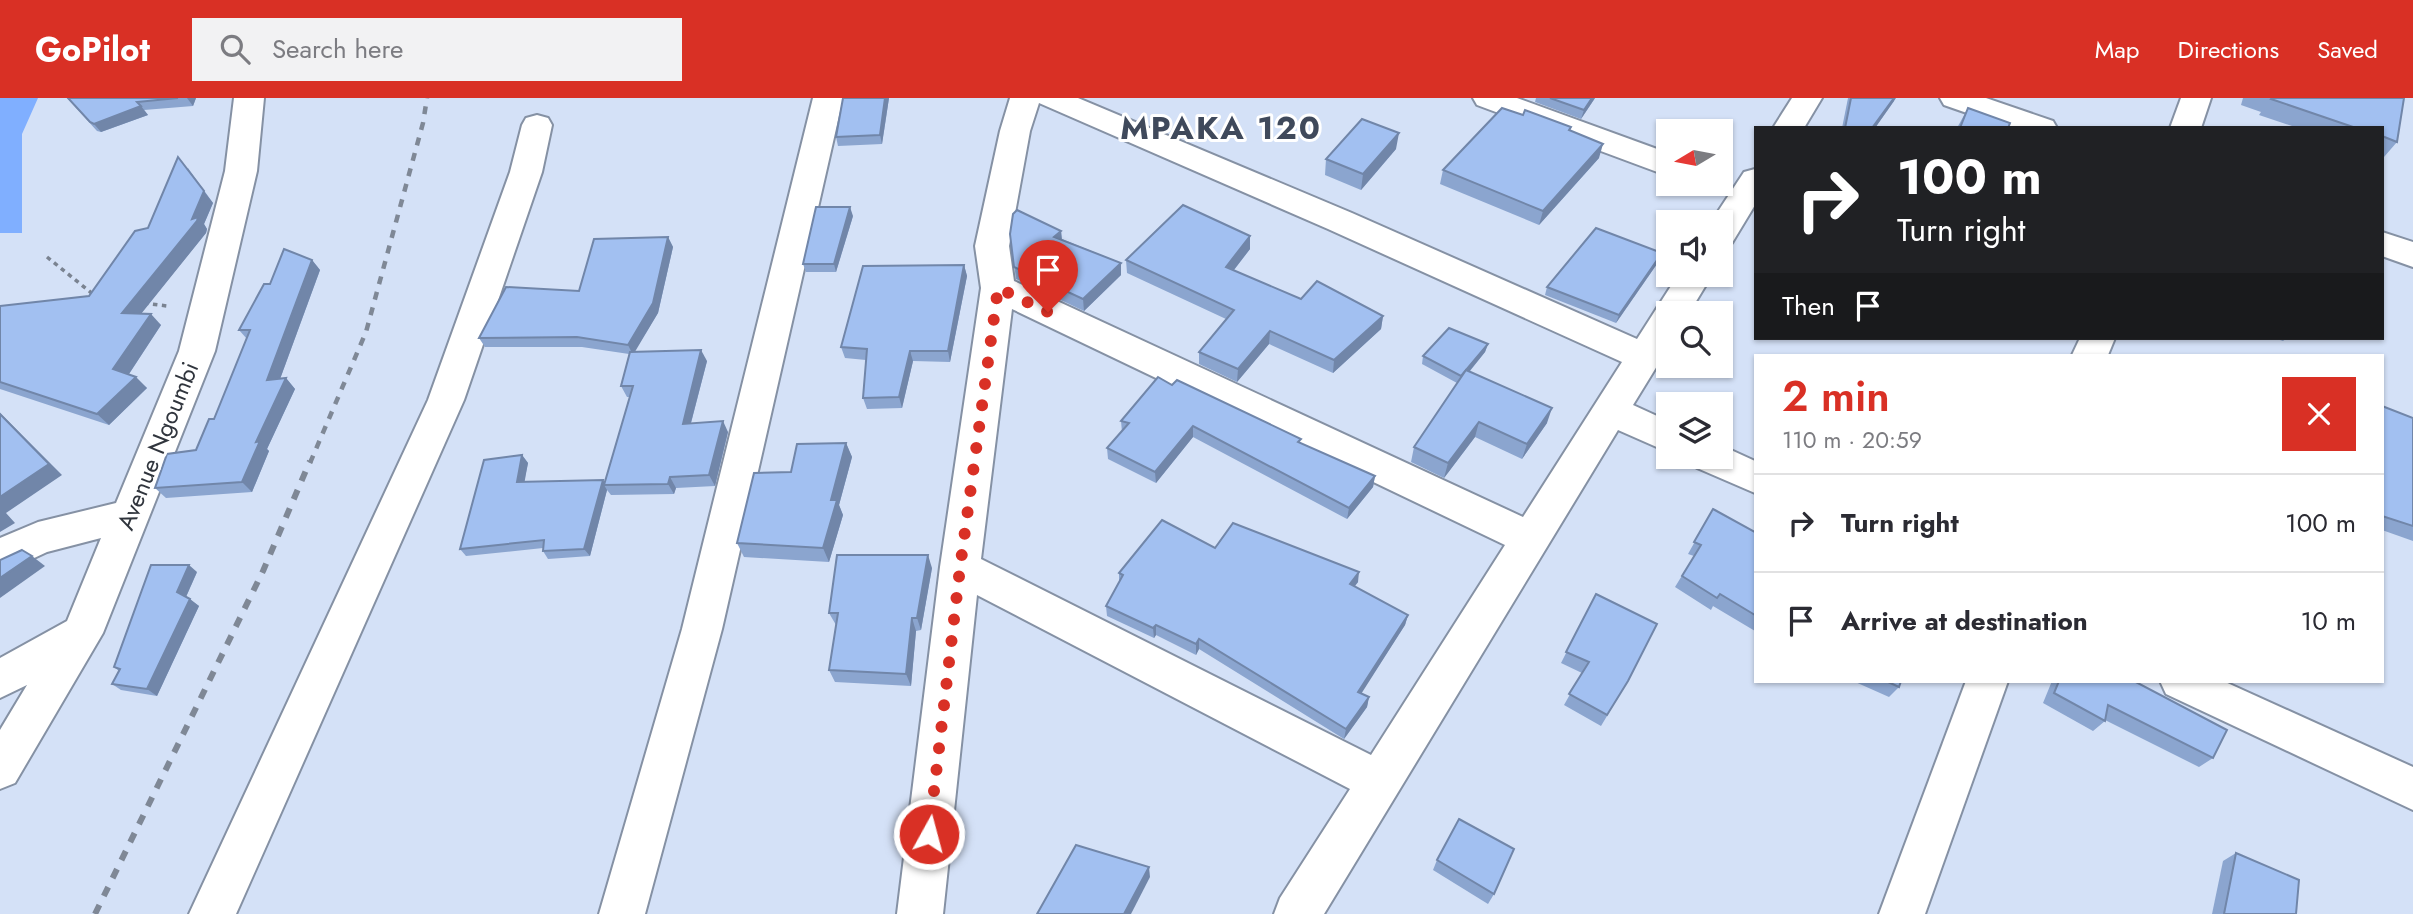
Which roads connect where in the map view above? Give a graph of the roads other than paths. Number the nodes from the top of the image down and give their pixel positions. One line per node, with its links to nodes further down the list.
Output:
1 (249, 98): 25 (street, Avenue Ngoumbi)
2 (827, 98): 37 (street)
3 (1026, 98): 18 (street)
4 (1051, 98): 20 (street)
5 (1488, 98): 13 (street)
6 (1807, 98): 10 (street)
7 (1955, 98): 11 (street)
8 (2196, 98): 12 (street)
9 (537, 125): 36 (street)
10 (1789, 126)
11 (2036, 126)
12 (2186, 126)
13 (1656, 160)
14 (1740, 186): 15 (street)
15 (1730, 210)
16 (2384, 245): 17 (street)
17 (2413, 255)
18 (998, 288): 26 (street); 28 (street)
19 (1656, 336): 20 (street)
20 (1643, 357): 21 (street)
21 (1609, 410): 22 (street); 26 (street)
22 (1656, 432)
23 (1733, 468): 24 (street)
24 (1754, 478)
25 (130, 515): 27 (street); 29 (street, Avenue Ngoumbi)
26 (1529, 538): 34 (street)
27 (0, 557)
28 (960, 568): 34 (street); 38 (street)
29 (82, 633): 30 (street); 33 (street, Avenue Ngoumbi)
30 (0, 679)
31 (1986, 683): 40 (street)
32 (2185, 683): 35 (street)
33 (0, 769)
34 (1379, 781): 39 (street)
35 (2413, 789)
36 (212, 914)
37 (622, 914)
38 (920, 914)
39 (1297, 914)
40 (1902, 914)

